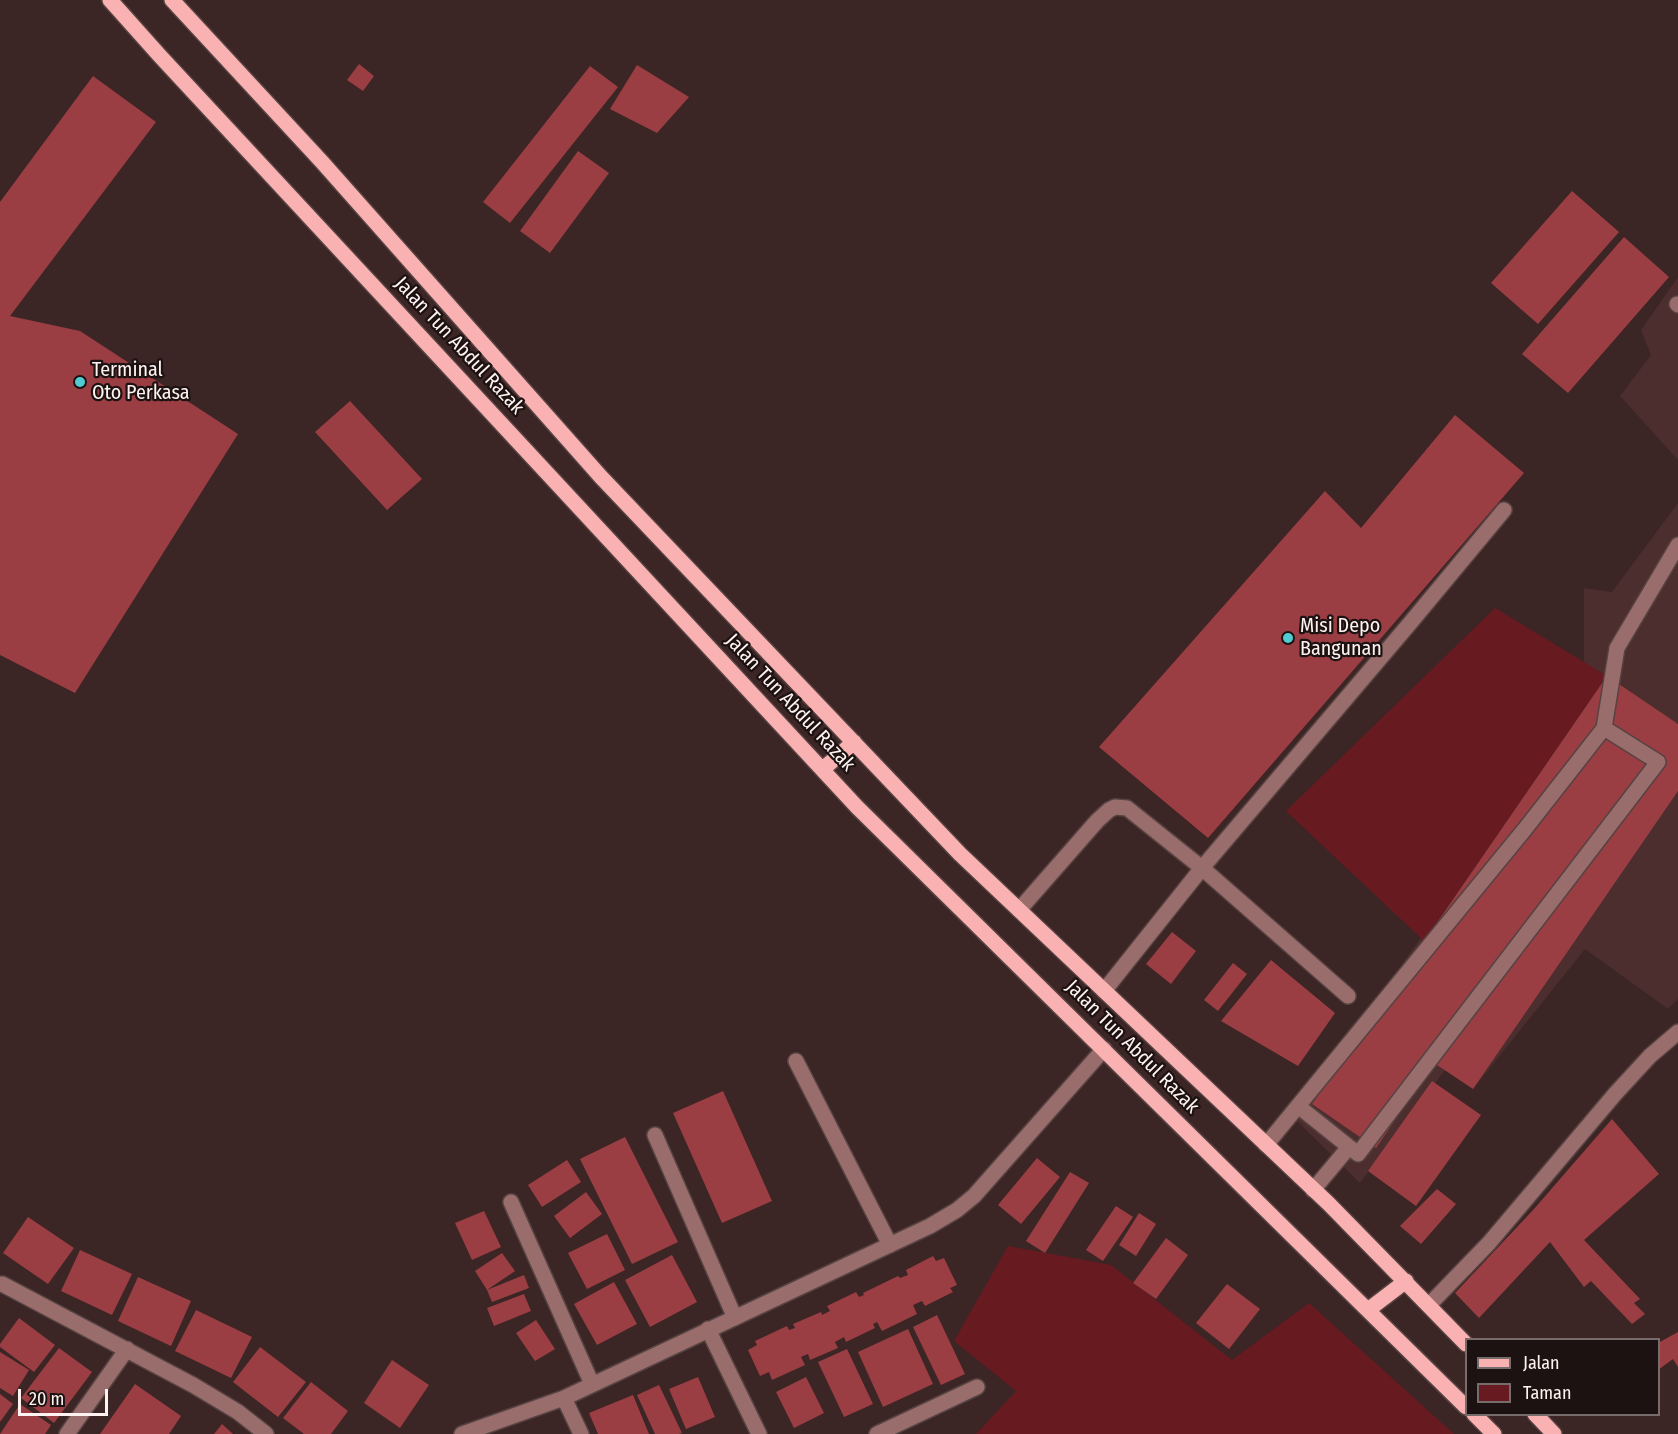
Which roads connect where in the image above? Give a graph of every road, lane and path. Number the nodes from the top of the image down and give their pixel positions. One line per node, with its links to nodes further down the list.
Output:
1 (110, 0): 7 (main road, Jalan Tun Abdul Razak)
2 (172, 0): 6 (main road, Jalan Tun Abdul Razak)
3 (1504, 510): 8 (street)
4 (1678, 545): 5 (street)
5 (1604, 728): 15 (street); 18 (street)
6 (854, 742): 7 (main road); 9 (main road, Jalan Tun Abdul Razak)
7 (823, 769): 13 (main road, Jalan Tun Abdul Razak)
8 (1202, 868): 9 (street); 10 (street); 11 (street)
9 (1019, 910): 10 (main road, Jalan Tun Abdul Razak)
10 (1104, 991): 17 (main road, Jalan Tun Abdul Razak)
11 (1348, 996)
12 (1678, 1032): 24 (street)
13 (1104, 1049): 21 (street); 25 (main road, Jalan Tun Abdul Razak)
14 (796, 1061): 21 (street)
15 (1298, 1106): 17 (street); 18 (street)
16 (655, 1135): 26 (street)
17 (1266, 1145): 19 (main road, Jalan Tun Abdul Razak)
18 (1349, 1147): 19 (street)
19 (1313, 1190): 22 (main road, Jalan Tun Abdul Razak)
20 (512, 1202): 30 (street)
21 (890, 1245): 26 (street)
22 (1406, 1281): 24 (main road, Jalan Tun Abdul Razak); 25 (main road)
23 (1, 1285): 29 (street)
24 (1429, 1305): 28 (main road, Jalan Tun Abdul Razak)
25 (1368, 1310): 33 (main road, Jalan Tun Abdul Razak)
26 (735, 1318): 27 (street)
27 (708, 1329): 30 (street); 40 (street)
28 (1465, 1342)
29 (128, 1349): 36 (street); 37 (street)
30 (592, 1384): 32 (street)
31 (977, 1387): 41 (street)
32 (564, 1398): 38 (street); 39 (street)
33 (1465, 1405)
34 (1476, 1416): 42 (main road)
35 (1537, 1416): 43 (main road)
36 (68, 1434)
37 (266, 1434)
38 (462, 1434)
39 (581, 1434)
40 (759, 1434)
41 (877, 1434)
42 (1494, 1434)
43 (1554, 1434)

